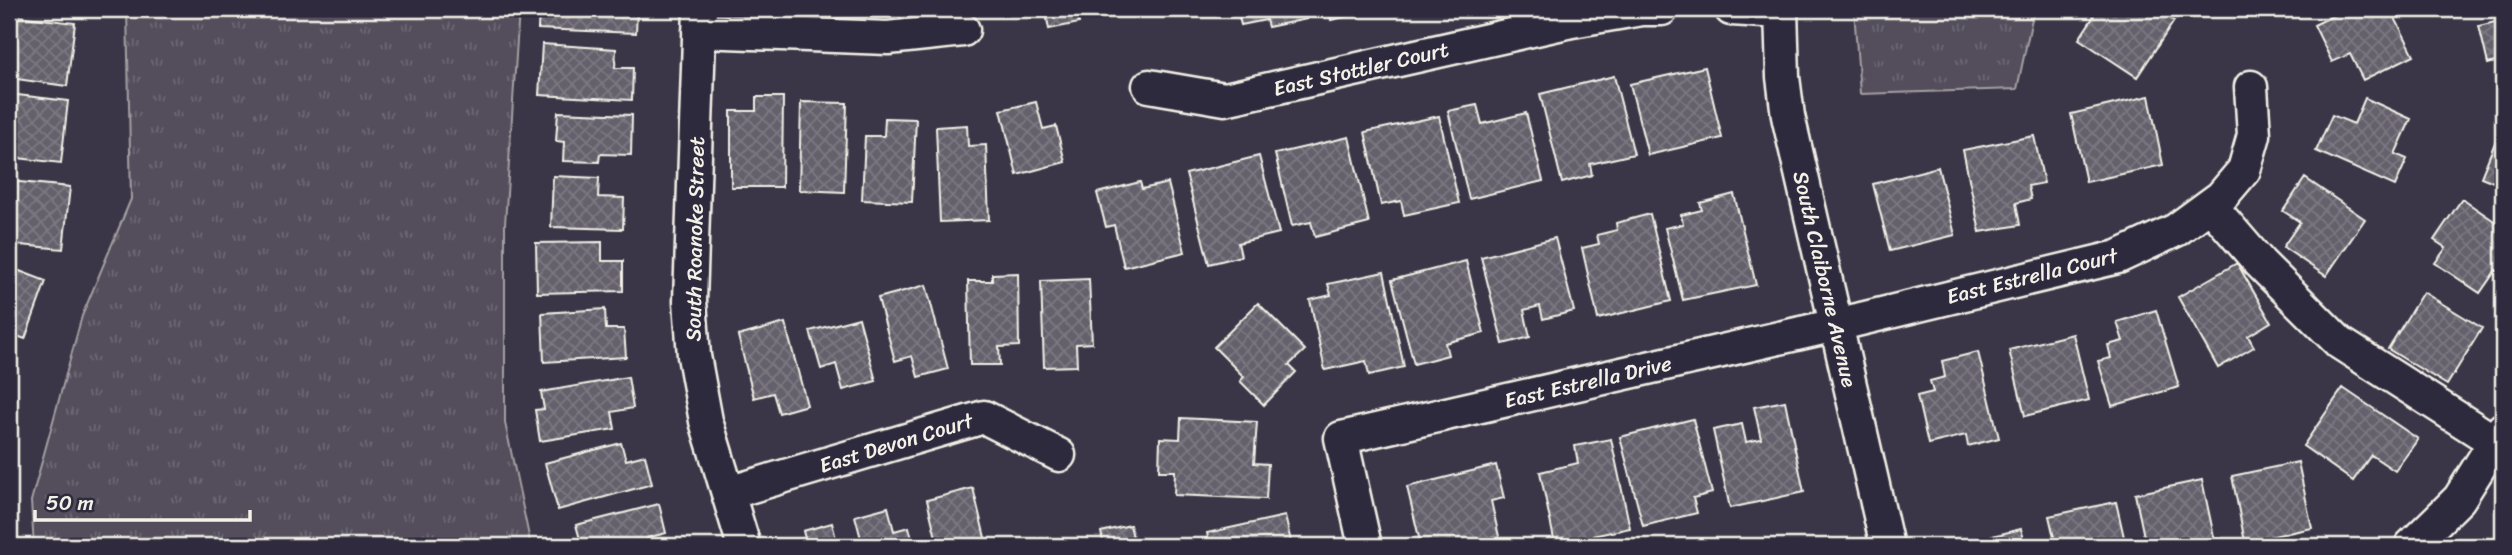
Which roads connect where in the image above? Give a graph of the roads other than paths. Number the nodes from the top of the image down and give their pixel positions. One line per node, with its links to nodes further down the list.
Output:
1 (1662, 9): 4 (street, East Stottler Court)
2 (1731, 9): 3 (street)
3 (1781, 11): 10 (street, South Claiborne Avenue)
4 (1571, 15): 7 (street, East Stottler Court)
5 (700, 20): 6 (street); 13 (street, South Roanoke Street)
6 (963, 30)
7 (1149, 86)
8 (2251, 87): 9 (street, East Estrella Court)
9 (2210, 205): 10 (street, East Estrella Court); 11 (street)
10 (1836, 325): 15 (street, East Estrella Drive); 16 (street, South Claiborne Avenue)
11 (2499, 436): 17 (street)
12 (1059, 455): 13 (street, East Devon Court)
13 (728, 494): 14 (street, South Roanoke Street)
14 (744, 546)
15 (1365, 546)
16 (1887, 546)
17 (2411, 546)

